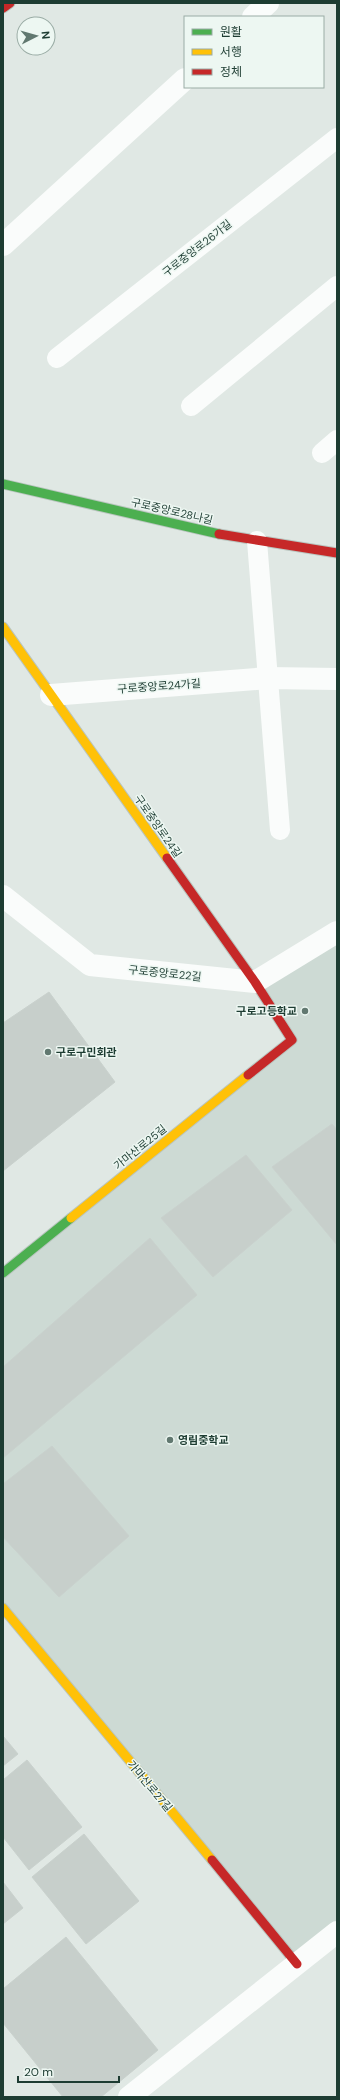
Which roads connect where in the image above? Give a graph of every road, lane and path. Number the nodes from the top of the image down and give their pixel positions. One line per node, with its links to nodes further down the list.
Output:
1 (10, 3): 3 (street)
2 (268, 3): 4 (street)
3 (3, 8)
4 (254, 16)
5 (184, 80): 7 (street)
6 (337, 138): 9 (lane, 구로중앙로26가길)
7 (3, 245)
8 (337, 286): 10 (lane)
9 (57, 358)
10 (191, 406)
11 (337, 440): 12 (lane)
12 (322, 453)
13 (3, 484): 14 (street, 구로중앙로28나길)
14 (257, 541): 15 (street, 구로중앙로28나길); 17 (lane)
15 (337, 553)
16 (3, 627): 19 (street, 구로중앙로24길)
17 (268, 678): 18 (street, 구로중앙로24가길); 19 (street, 구로중앙로24가길); 20 (lane)
18 (337, 679)
19 (51, 695): 23 (street, 구로중앙로24길)
20 (280, 830)
21 (3, 896): 23 (street, 구로중앙로22길)
22 (337, 932): 23 (street)
23 (254, 982): 24 (street, 구로중앙로24길)
24 (292, 1040): 25 (street, 가마산로25길)
25 (3, 1273)
26 (3, 1608): 28 (street, 가마산로27길)
27 (337, 1932): 28 (street)
28 (297, 1964): 29 (street)
29 (129, 2097)

